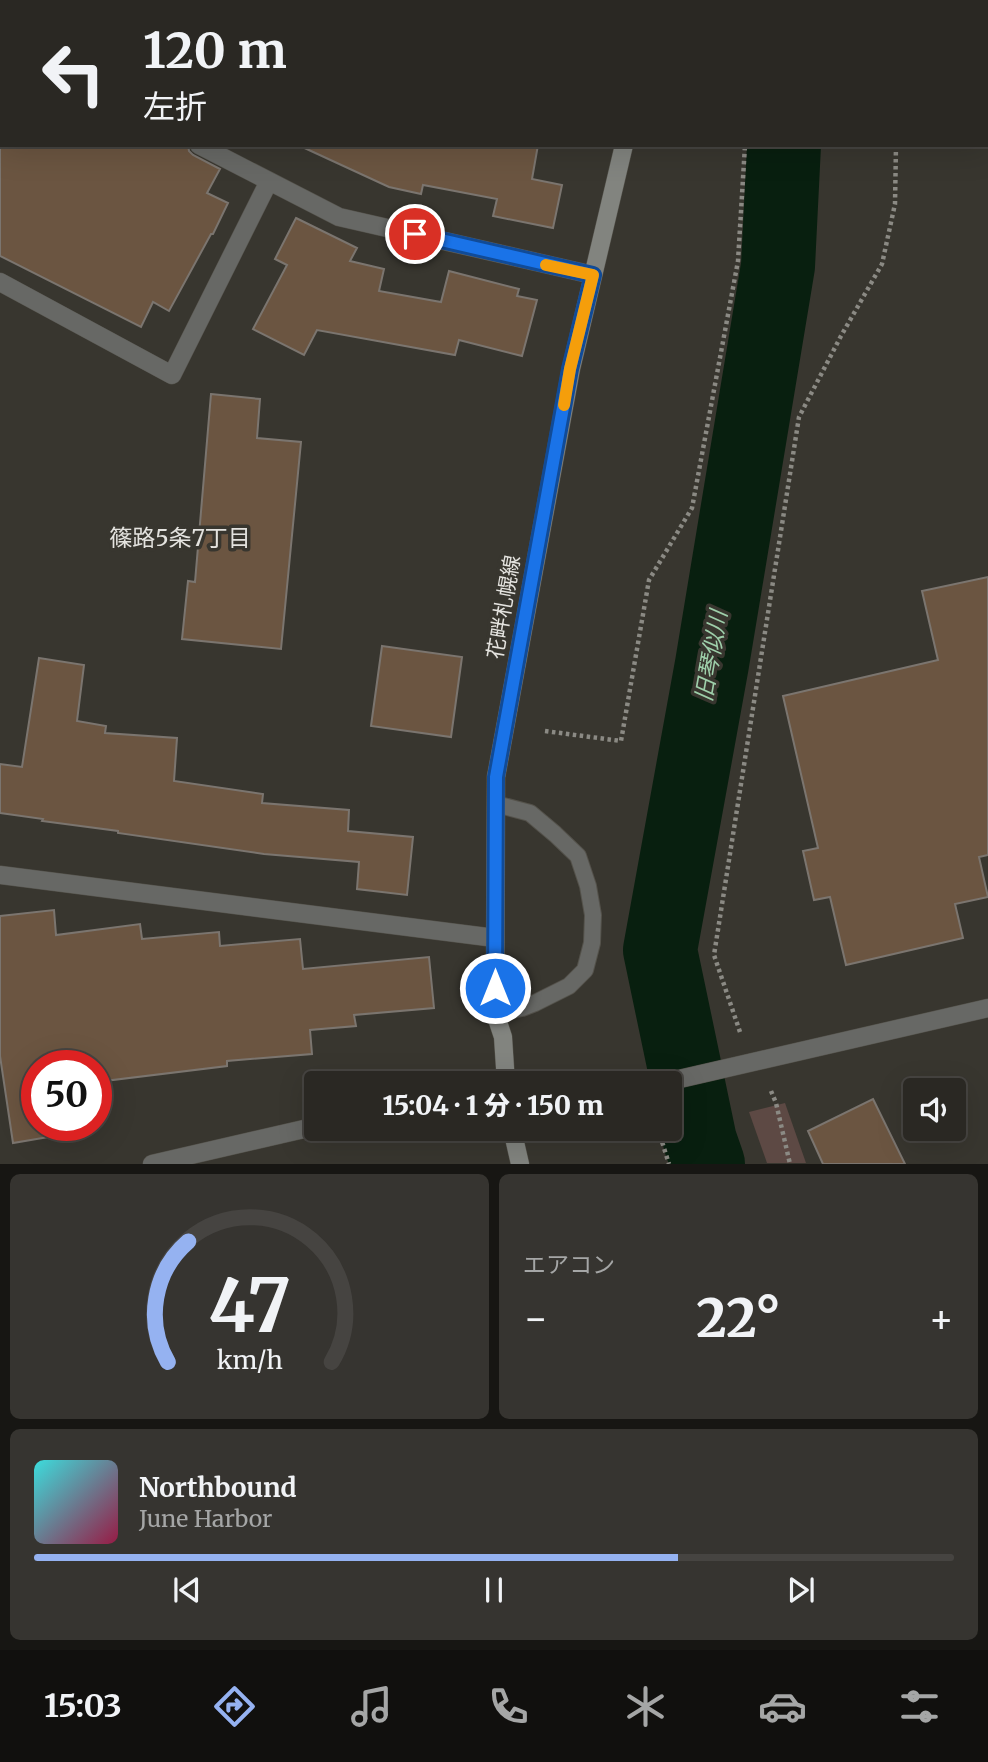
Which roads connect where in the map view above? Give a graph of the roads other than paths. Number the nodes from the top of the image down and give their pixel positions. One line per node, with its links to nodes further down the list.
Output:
1 (203, 147): 3 (street)
2 (624, 147): 4 (main road, 花畔札幌線)
3 (269, 181): 4 (street); 5 (street)
4 (593, 275): 6 (main road, 花畔札幌線)
5 (0, 282)
6 (496, 804): 8 (main road, 花畔札幌線); 10 (lane)
7 (0, 875): 8 (street)
8 (495, 938): 10 (main road, 花畔札幌線)
9 (988, 1008): 12 (street)
10 (495, 1013): 11 (main road, 花畔札幌線)
11 (505, 1071)
12 (682, 1079)
13 (304, 1129): 15 (street)
14 (515, 1141): 16 (main road)
15 (152, 1164)
16 (520, 1164)

